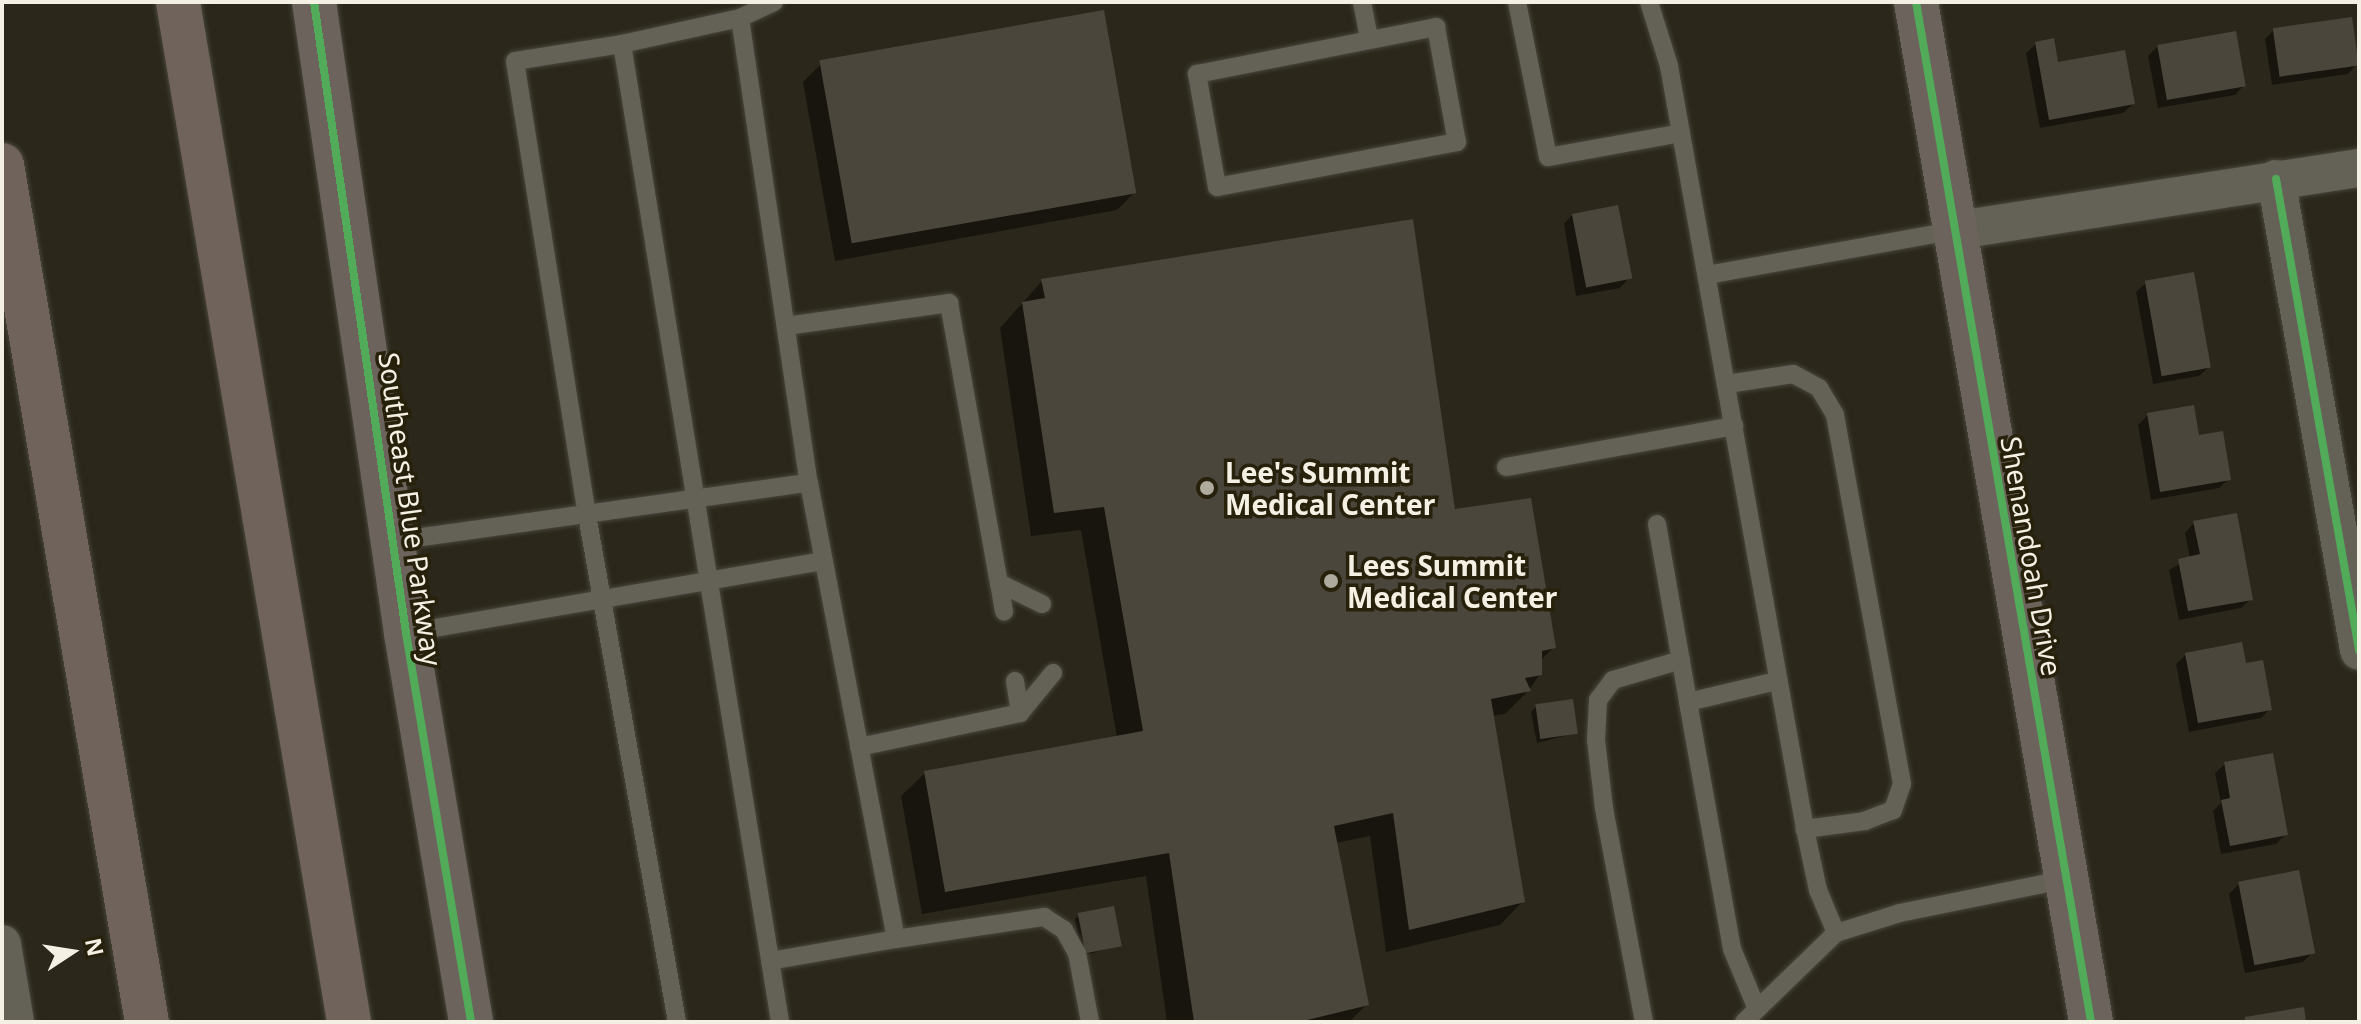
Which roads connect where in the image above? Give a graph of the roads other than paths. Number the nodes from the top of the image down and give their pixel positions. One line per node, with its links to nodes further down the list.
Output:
1 (178, 2): 50 (highway)
2 (314, 2): 25 (street, Southeast Blue Parkway)
3 (774, 2): 8 (lane)
4 (1362, 2): 9 (lane)
5 (1517, 2): 11 (lane)
6 (1649, 2): 11 (lane)
7 (1916, 2): 15 (street, Shenandoah Drive)
8 (740, 18): 10 (lane); 17 (lane)
9 (1369, 39): 9 (lane)
10 (622, 44): 22 (lane); 23 (lane)
11 (1681, 133): 16 (lane)
12 (2, 165): 49 (highway)
13 (2359, 168): 14 (street)
14 (2276, 179): 15 (street); 33 (street)
15 (1951, 231): 16 (lane); 42 (street, Shenandoah Drive)
16 (1707, 275): 18 (lane)
17 (786, 326): 21 (lane); 28 (lane)
18 (1727, 384): 19 (lane); 41 (lane)
19 (1734, 426): 20 (lane); 37 (lane)
20 (1506, 467)
21 (809, 483): 22 (lane); 26 (lane)
22 (700, 499): 23 (lane); 27 (lane)
23 (587, 515): 25 (lane); 29 (lane)
24 (1657, 524): 34 (lane)
25 (394, 541): 32 (street, Southeast Blue Parkway)
26 (824, 561): 27 (lane); 40 (lane)
27 (711, 579): 29 (lane); 46 (lane)
28 (999, 583): 30 (lane); 31 (lane)
29 (602, 598): 32 (lane); 52 (lane)
30 (1042, 604)
31 (1004, 612)
32 (406, 633): 51 (street, Southeast Blue Parkway)
33 (2359, 651)
34 (1681, 660): 38 (lane); 55 (lane)
35 (1053, 673): 39 (lane)
36 (1015, 681): 39 (lane)
37 (1776, 681): 38 (lane); 41 (lane)
38 (1688, 702): 47 (lane)
39 (1020, 713): 40 (lane)
40 (859, 747): 44 (lane)
41 (1805, 829): 43 (lane)
42 (2067, 879): 43 (lane); 56 (street, Shenandoah Drive)
43 (1836, 933): 47 (lane)
44 (896, 939): 46 (lane); 54 (lane)
45 (2, 944): 48 (street)
46 (770, 961): 53 (lane)
47 (1751, 1016)
48 (15, 1022)
49 (147, 1022)
50 (349, 1022)
51 (471, 1022)
52 (677, 1022)
53 (780, 1022)
54 (1090, 1022)
55 (1644, 1022)
56 (2091, 1022)

